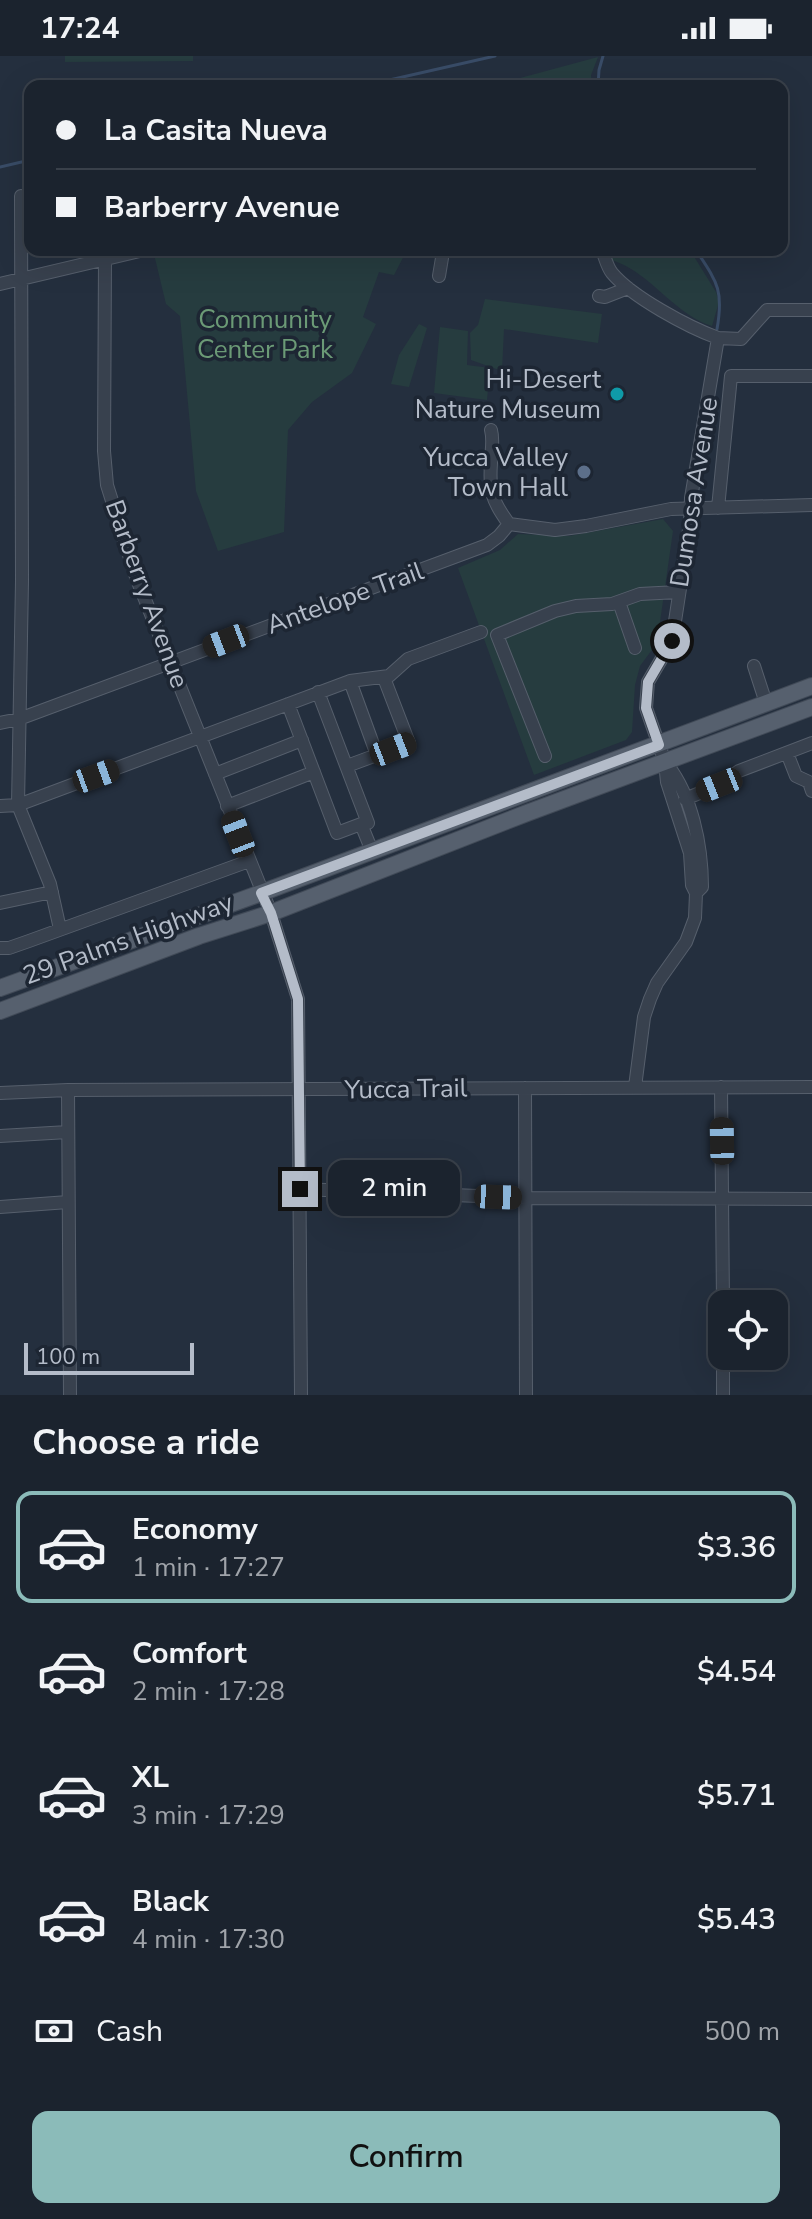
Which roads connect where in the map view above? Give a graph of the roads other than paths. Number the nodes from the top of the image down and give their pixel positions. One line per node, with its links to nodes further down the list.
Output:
1 (21, 196): 7 (street)
2 (118, 256): 5 (street)
3 (442, 256): 6 (street)
4 (604, 256): 9 (street)
5 (105, 259): 7 (street); 23 (street, Barberry Avenue)
6 (439, 276)
7 (21, 279): 8 (street); 32 (street)
8 (0, 284)
9 (628, 288): 10 (street); 12 (street)
10 (599, 296)
11 (812, 310): 12 (street)
12 (718, 338): 17 (street, Dumosa Avenue)
13 (812, 376): 16 (street)
14 (491, 430): 18 (street)
15 (812, 505): 16 (street)
16 (718, 508): 17 (street)
17 (691, 509): 18 (street); 19 (street, Dumosa Avenue)
18 (509, 524): 23 (street, Antelope Trail)
19 (678, 592): 20 (street); 37 (street, Dumosa Avenue)
20 (619, 602): 22 (street); 40 (street)
21 (481, 632): 25 (street)
22 (635, 648)
23 (171, 662): 32 (street, Antelope Trail); 34 (street, Barberry Avenue)
24 (754, 666): 29 (street)
25 (384, 678): 26 (street); 39 (street)
26 (350, 681): 28 (street); 39 (street)
27 (812, 686): 29 (main road, 29 Palms Highway)
28 (318, 692): 30 (street); 42 (street)
29 (766, 703): 37 (main road, 29 Palms Highway)
30 (288, 704): 34 (street); 35 (street)
31 (812, 707): 41 (main road, 29 Palms Highway)
32 (19, 719): 33 (street, Antelope Trail); 47 (street)
33 (0, 723)
34 (201, 738): 44 (street, Barberry Avenue); 47 (street)
35 (302, 740): 43 (street); 44 (street)
36 (812, 743): 38 (street)
37 (659, 745): 41 (street, Dumosa Avenue); 51 (main road, 29 Palms Highway)
38 (787, 753): 45 (street); 46 (street)
39 (377, 755): 42 (street)
40 (545, 756)
41 (665, 762): 46 (street, Dumosa Avenue); 55 (street, Dumosa Avenue); 57 (main road, 29 Palms Highway)
42 (347, 766): 50 (street)
43 (314, 772): 49 (street); 50 (street)
44 (215, 774): 49 (street, Barberry Avenue)
45 (812, 791)
46 (685, 799): 55 (street, Dumosa Avenue)
47 (18, 805): 48 (street); 53 (street)
48 (0, 806)
49 (227, 806): 52 (street, Barberry Avenue)
50 (361, 824): 51 (street)
51 (372, 851): 54 (main road, 29 Palms Highway)
52 (249, 861): 54 (street, Barberry Avenue); 58 (street)
53 (52, 892): 56 (street); 58 (street)
54 (261, 893): 57 (street, Barberry Avenue); 60 (main road, 29 Palms Highway)
55 (696, 893): 62 (street, Dumosa Avenue)
56 (0, 903)
57 (271, 913): 61 (main road, 29 Palms Highway); 67 (street, Barberry Avenue)
58 (60, 929): 59 (street)
59 (0, 948)
60 (0, 988)
61 (0, 1011)
62 (635, 1087): 63 (street, Yucca Trail); 65 (street, Yucca Trail)
63 (721, 1087): 64 (street, Yucca Trail); 74 (street)
64 (812, 1087)
65 (525, 1088): 67 (street, Yucca Trail); 72 (street)
66 (68, 1090): 67 (street, Yucca Trail); 68 (street, Yucca Trail); 69 (street)
67 (300, 1090): 71 (street)
68 (0, 1093)
69 (68, 1132): 70 (street); 75 (street)
70 (0, 1136)
71 (300, 1189): 72 (street); 80 (street)
72 (526, 1198): 74 (street); 81 (street)
73 (812, 1199): 74 (street)
74 (723, 1201): 77 (street)
75 (68, 1202): 76 (street); 79 (street)
76 (0, 1207)
77 (723, 1290)
78 (723, 1370): 82 (street)
79 (70, 1395)
80 (301, 1395)
81 (526, 1395)
82 (723, 1395)

